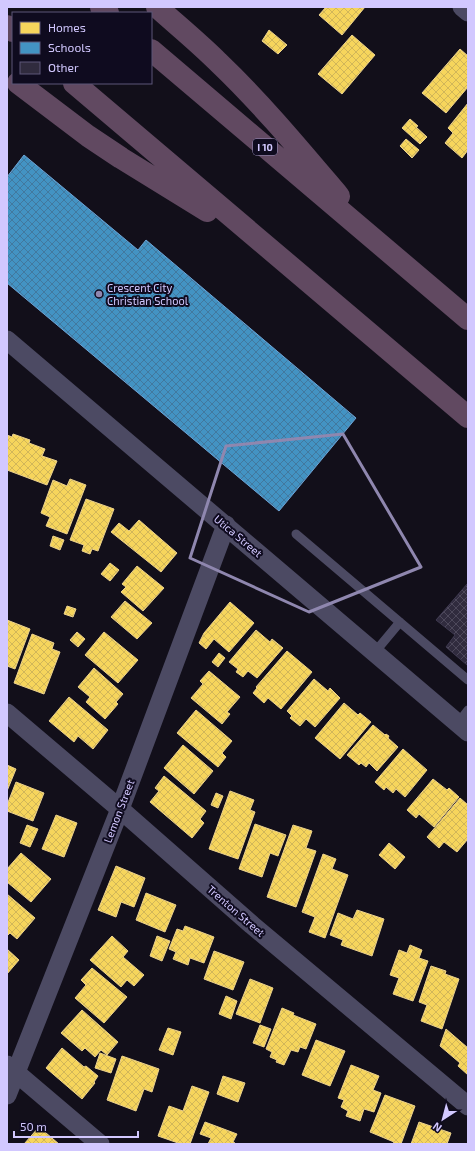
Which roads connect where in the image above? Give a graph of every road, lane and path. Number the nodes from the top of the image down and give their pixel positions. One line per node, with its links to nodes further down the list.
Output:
1 (157, 7): 7 (highway)
2 (462, 7): 3 (street)
3 (468, 12)
4 (152, 51): 7 (highway, I 10)
5 (19, 84): 8 (highway)
6 (75, 84): 8 (highway)
7 (380, 245): 9 (highway, I 10)
8 (267, 248): 11 (highway)
9 (468, 319)
10 (7, 340): 12 (street, Utica Street)
11 (468, 417)
12 (226, 525): 15 (street, Utica Street); 19 (street, Lemon Street)
13 (296, 534): 14 (lane)
14 (400, 622): 15 (lane); 16 (lane)
15 (375, 652): 18 (street, Utica Street)
16 (468, 680)
17 (7, 713): 19 (street, Trenton Street)
18 (464, 722)
19 (120, 809): 20 (street, Lemon Street); 22 (street, Trenton Street)
20 (12, 1069): 21 (street, Lemon Street); 23 (street)
21 (7, 1095)
22 (468, 1106)
23 (100, 1144)

